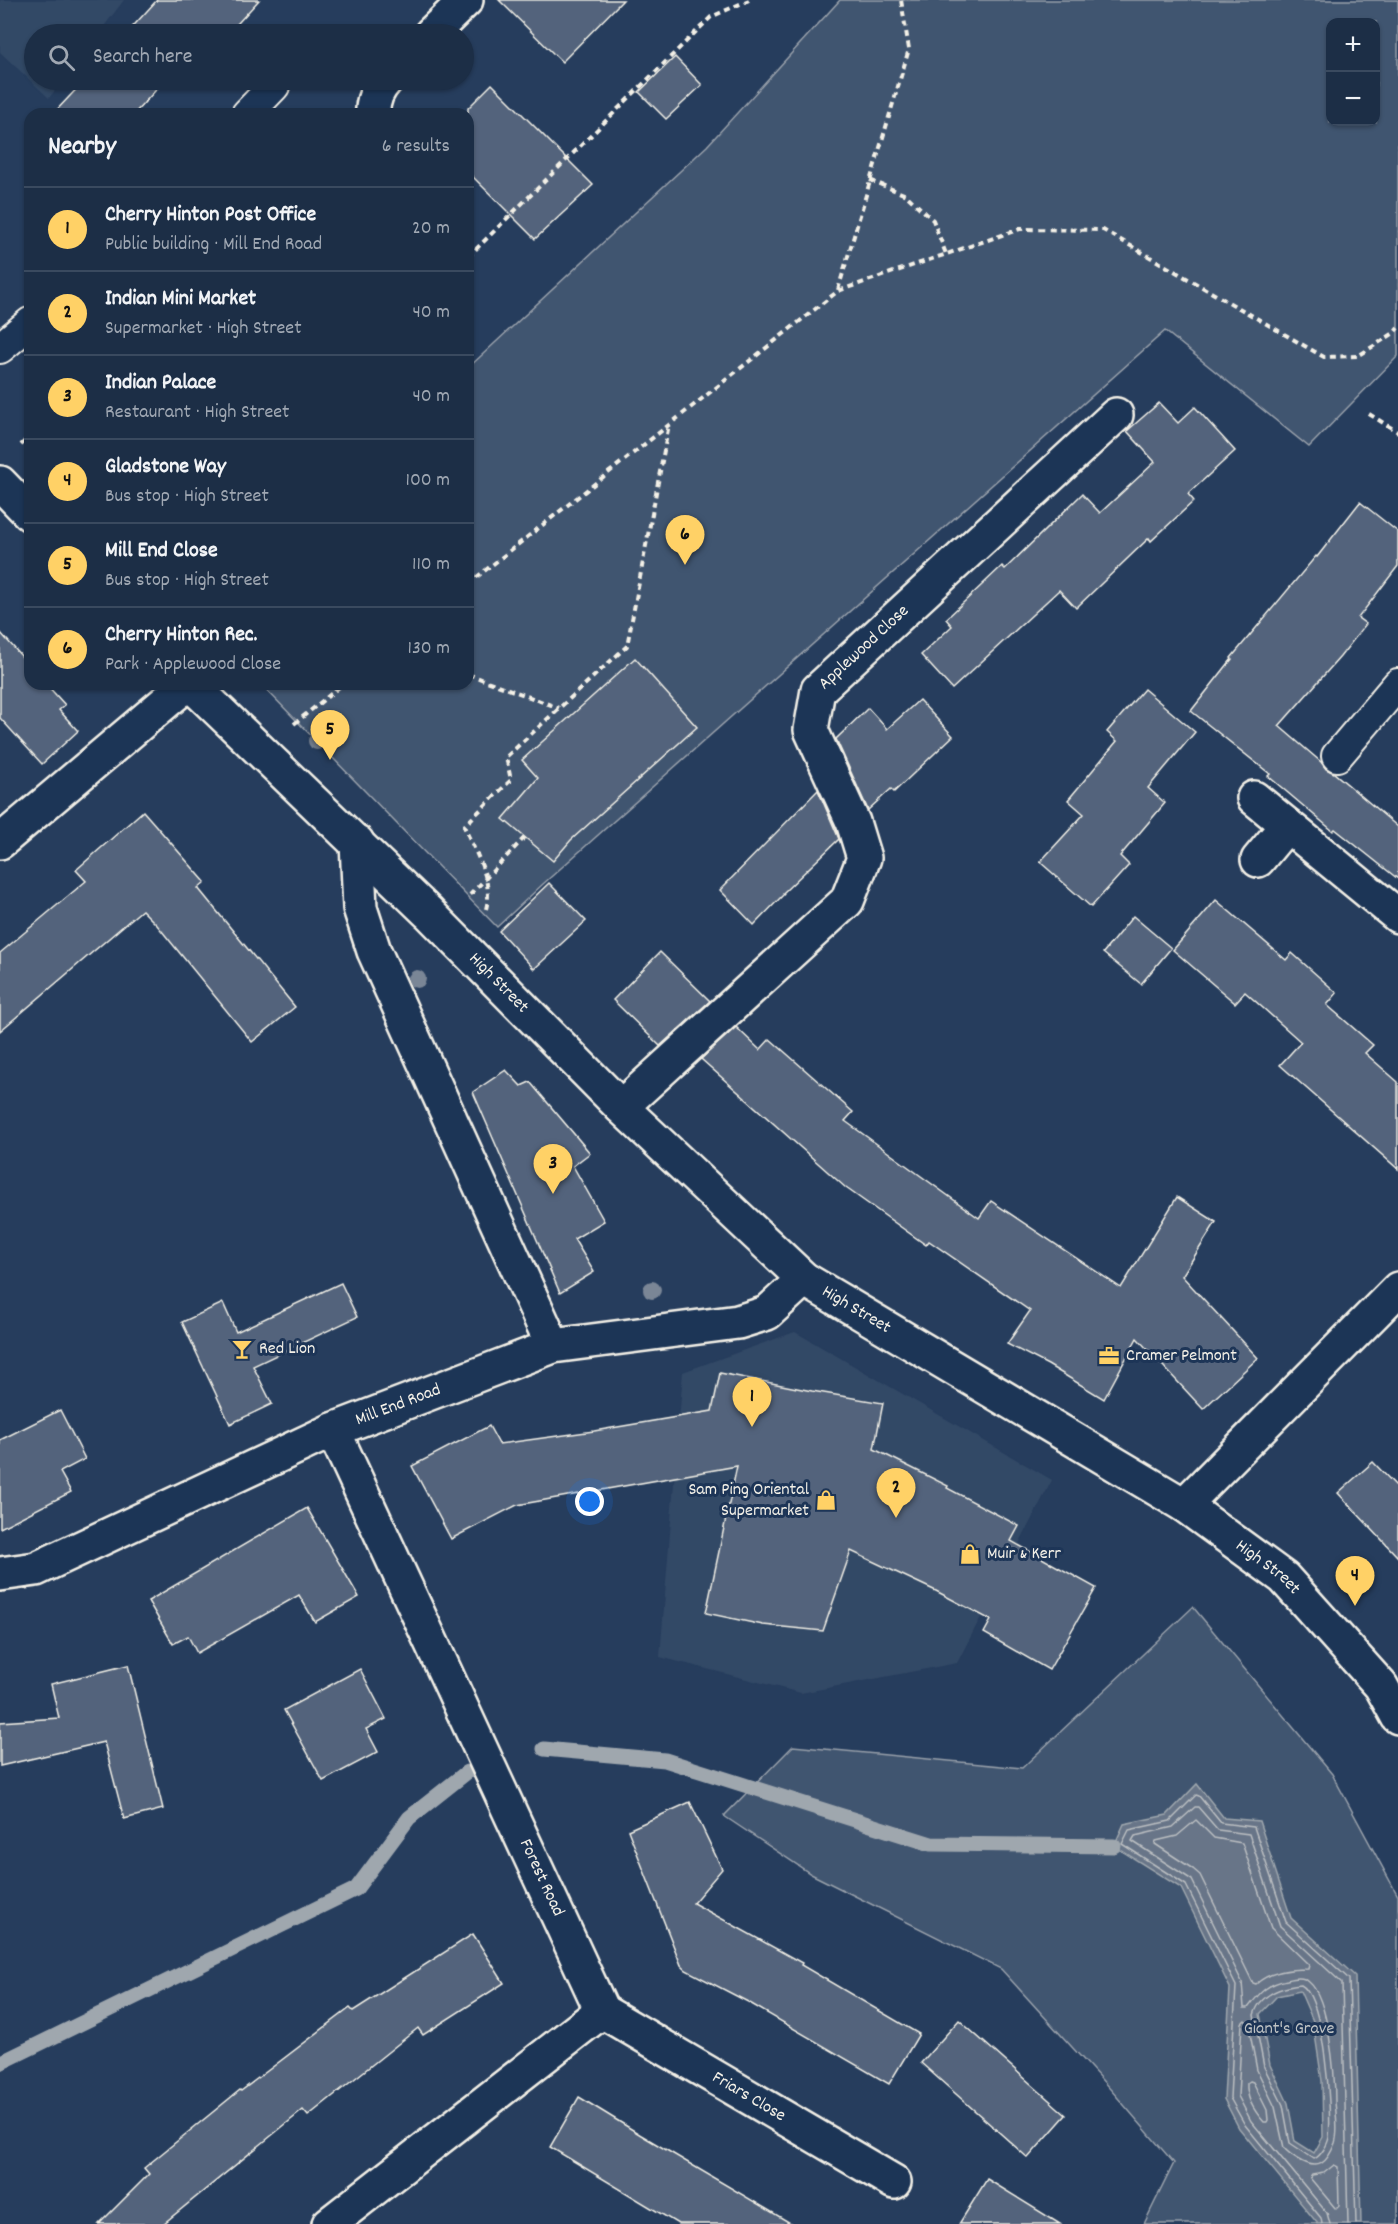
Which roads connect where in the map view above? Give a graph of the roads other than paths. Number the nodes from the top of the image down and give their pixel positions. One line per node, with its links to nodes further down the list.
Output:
1 (466, 0): 2 (street)
2 (441, 24)
3 (270, 90): 5 (lane)
4 (379, 90): 6 (street)
5 (253, 108)
6 (373, 108)
7 (24, 327): 8 (lane)
8 (0, 348)
9 (1116, 415): 22 (street, Applewood Close)
10 (0, 483): 11 (street)
11 (24, 508)
12 (1398, 684): 15 (lane)
13 (182, 690): 18 (street)
14 (195, 690): 19 (street, High Street)
15 (1337, 756)
16 (1254, 798): 17 (street)
17 (1287, 825): 20 (street); 21 (street)
18 (0, 842)
19 (357, 842): 22 (street, High Street); 25 (street)
20 (1258, 860)
21 (1398, 916)
22 (621, 1107): 23 (street, High Street)
23 (804, 1280): 25 (street, Mill End Road); 27 (street, High Street)
24 (1398, 1289): 27 (street)
25 (553, 1346): 26 (street, Mill End Road)
26 (333, 1430): 28 (street, Mill End Road); 30 (street, Forest Road)
27 (1184, 1505): 29 (street, High Street)
28 (0, 1574)
29 (1398, 1717)
30 (602, 2011): 31 (street, Friars Close); 32 (street)
31 (894, 2182)
32 (329, 2224)

